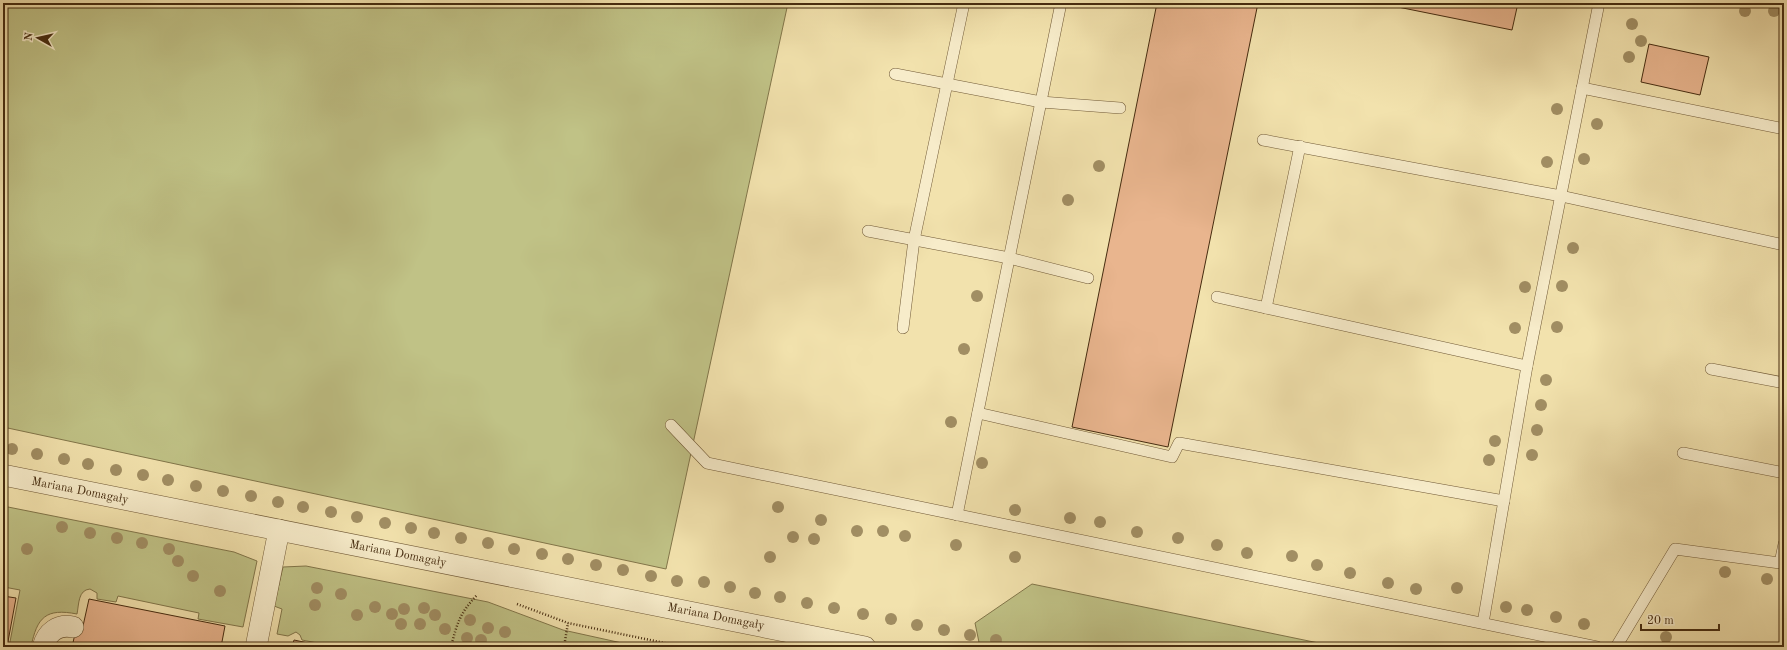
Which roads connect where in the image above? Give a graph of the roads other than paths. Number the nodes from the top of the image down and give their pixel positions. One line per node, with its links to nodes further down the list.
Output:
1 (964, 3): 5 (lane)
2 (1061, 3): 7 (lane)
3 (1599, 3): 6 (lane)
4 (895, 74): 5 (lane)
5 (946, 84): 7 (lane); 14 (lane)
6 (1582, 88): 9 (lane); 12 (lane)
7 (1040, 102): 8 (lane); 16 (lane)
8 (1120, 108)
9 (1784, 129)
10 (1263, 140): 11 (lane)
11 (1300, 146): 12 (lane); 19 (lane)
12 (1560, 196): 15 (lane); 21 (lane)
13 (868, 231): 14 (lane)
14 (914, 240): 16 (lane); 20 (lane)
15 (1784, 245)
16 (1009, 258): 17 (lane); 24 (lane)
17 (1088, 278)
18 (1217, 297): 19 (lane)
19 (1266, 308): 21 (lane)
20 (903, 328)
21 (1527, 366): 29 (lane)
22 (1711, 369): 23 (lane)
23 (1784, 383)
24 (978, 413): 29 (lane); 30 (lane)
25 (671, 424): 30 (lane)
26 (1683, 453): 27 (lane)
27 (1784, 473)
28 (3, 475): 31 (street, Mariana Domagały)
29 (1504, 501): 34 (lane)
30 (957, 515): 34 (lane)
31 (280, 530): 36 (street, Mariana Domagały); 38 (street)
32 (1784, 544): 33 (lane)
33 (1782, 564): 41 (lane)
34 (1482, 623): 40 (lane)
35 (73, 627): 37 (street)
36 (792, 640): 39 (street, Mariana Domagały)
37 (43, 647)
38 (256, 647)
39 (865, 647)
40 (1597, 647)
41 (1616, 647)

